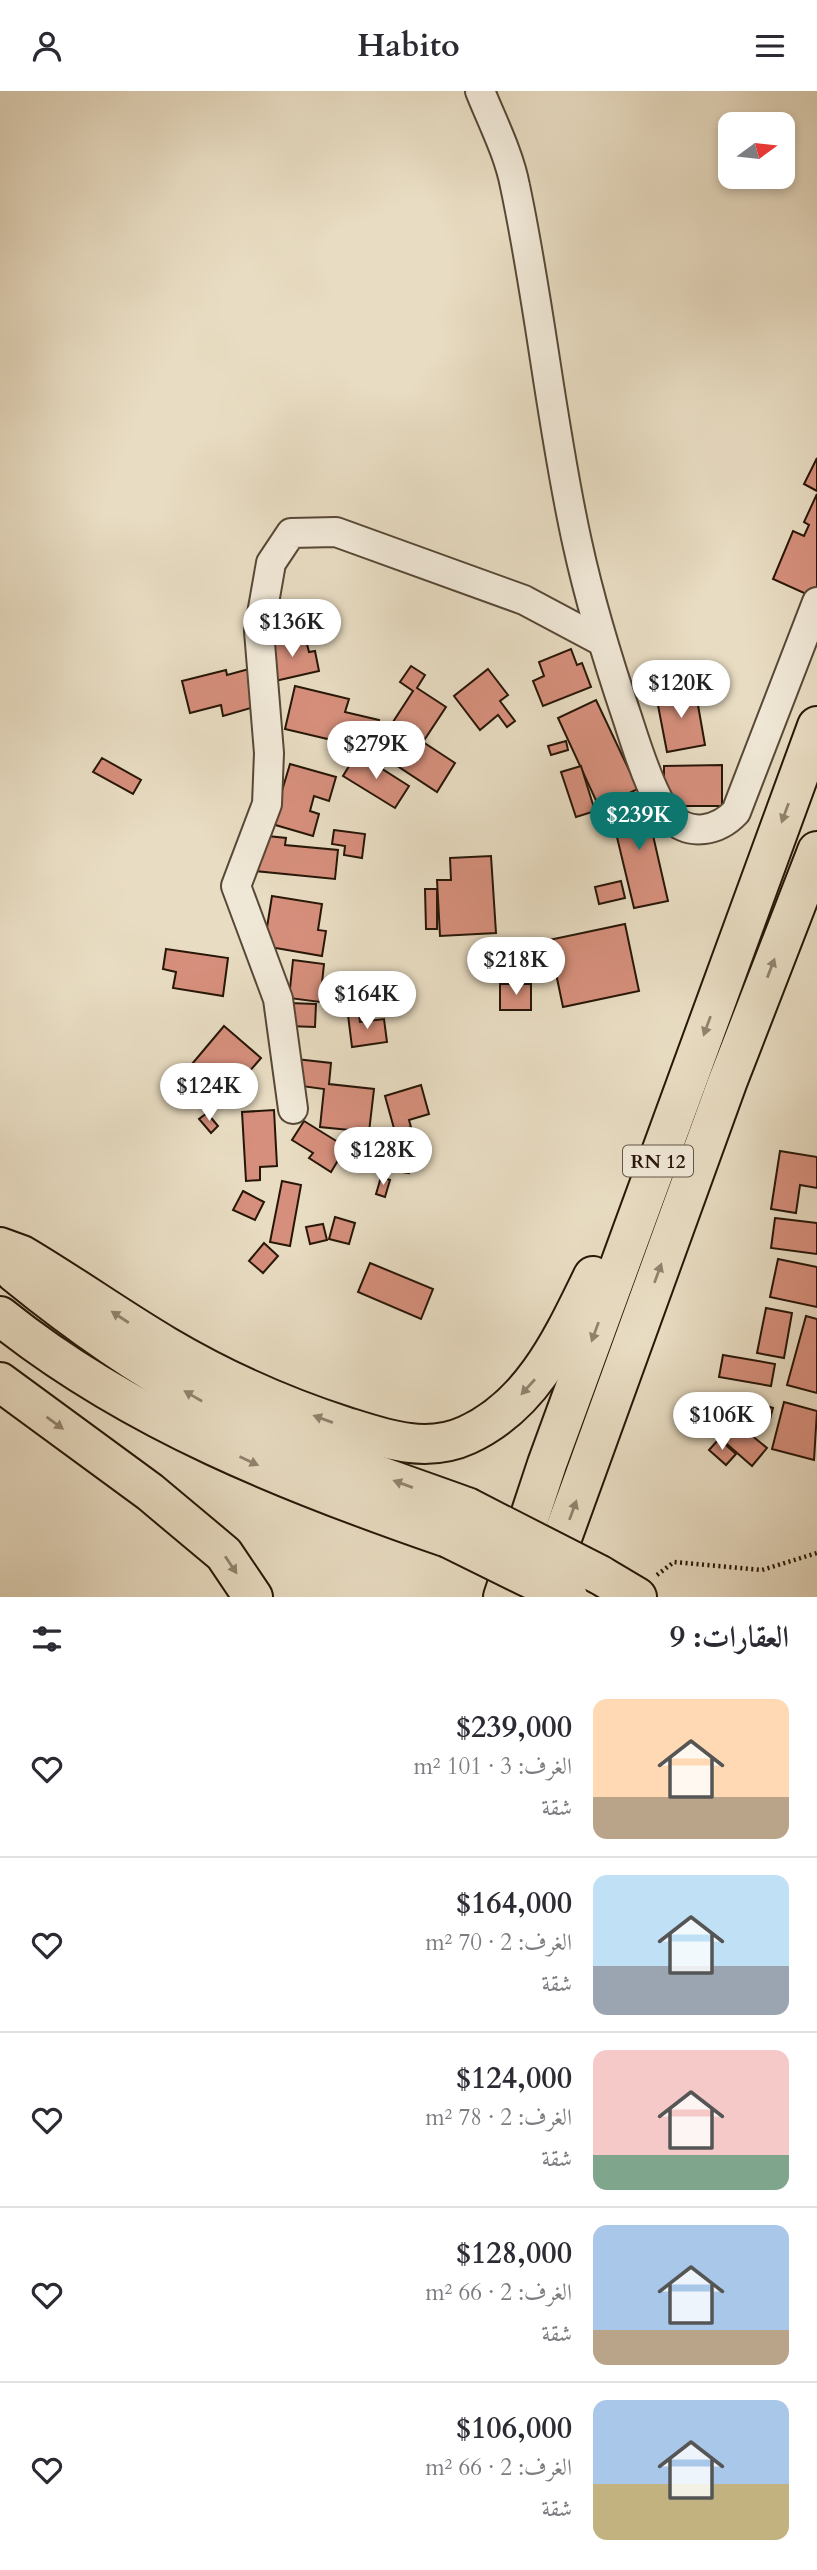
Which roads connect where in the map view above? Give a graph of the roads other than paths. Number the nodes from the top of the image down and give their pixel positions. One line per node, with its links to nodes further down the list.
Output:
1 (480, 91): 3 (street)
2 (817, 602): 3 (street)
3 (601, 641): 6 (street)
4 (817, 726): 7 (highway, RN 12, one-way to 7)
5 (817, 851): 16 (highway, one-way to 5)
6 (293, 1109)
7 (641, 1206): 8 (highway, one-way to 8); 15 (highway, RN 12, one-way to 15)
8 (0, 1247)
9 (0, 1261): 12 (highway, one-way to 9)
10 (0, 1316): 12 (highway, one-way to 12)
11 (0, 1382): 14 (highway, one-way to 14)
12 (458, 1522): 13 (highway, bridge); 17 (highway, bridge)
13 (623, 1589)
14 (253, 1597)
15 (502, 1597)
16 (541, 1597)
17 (568, 1597)

